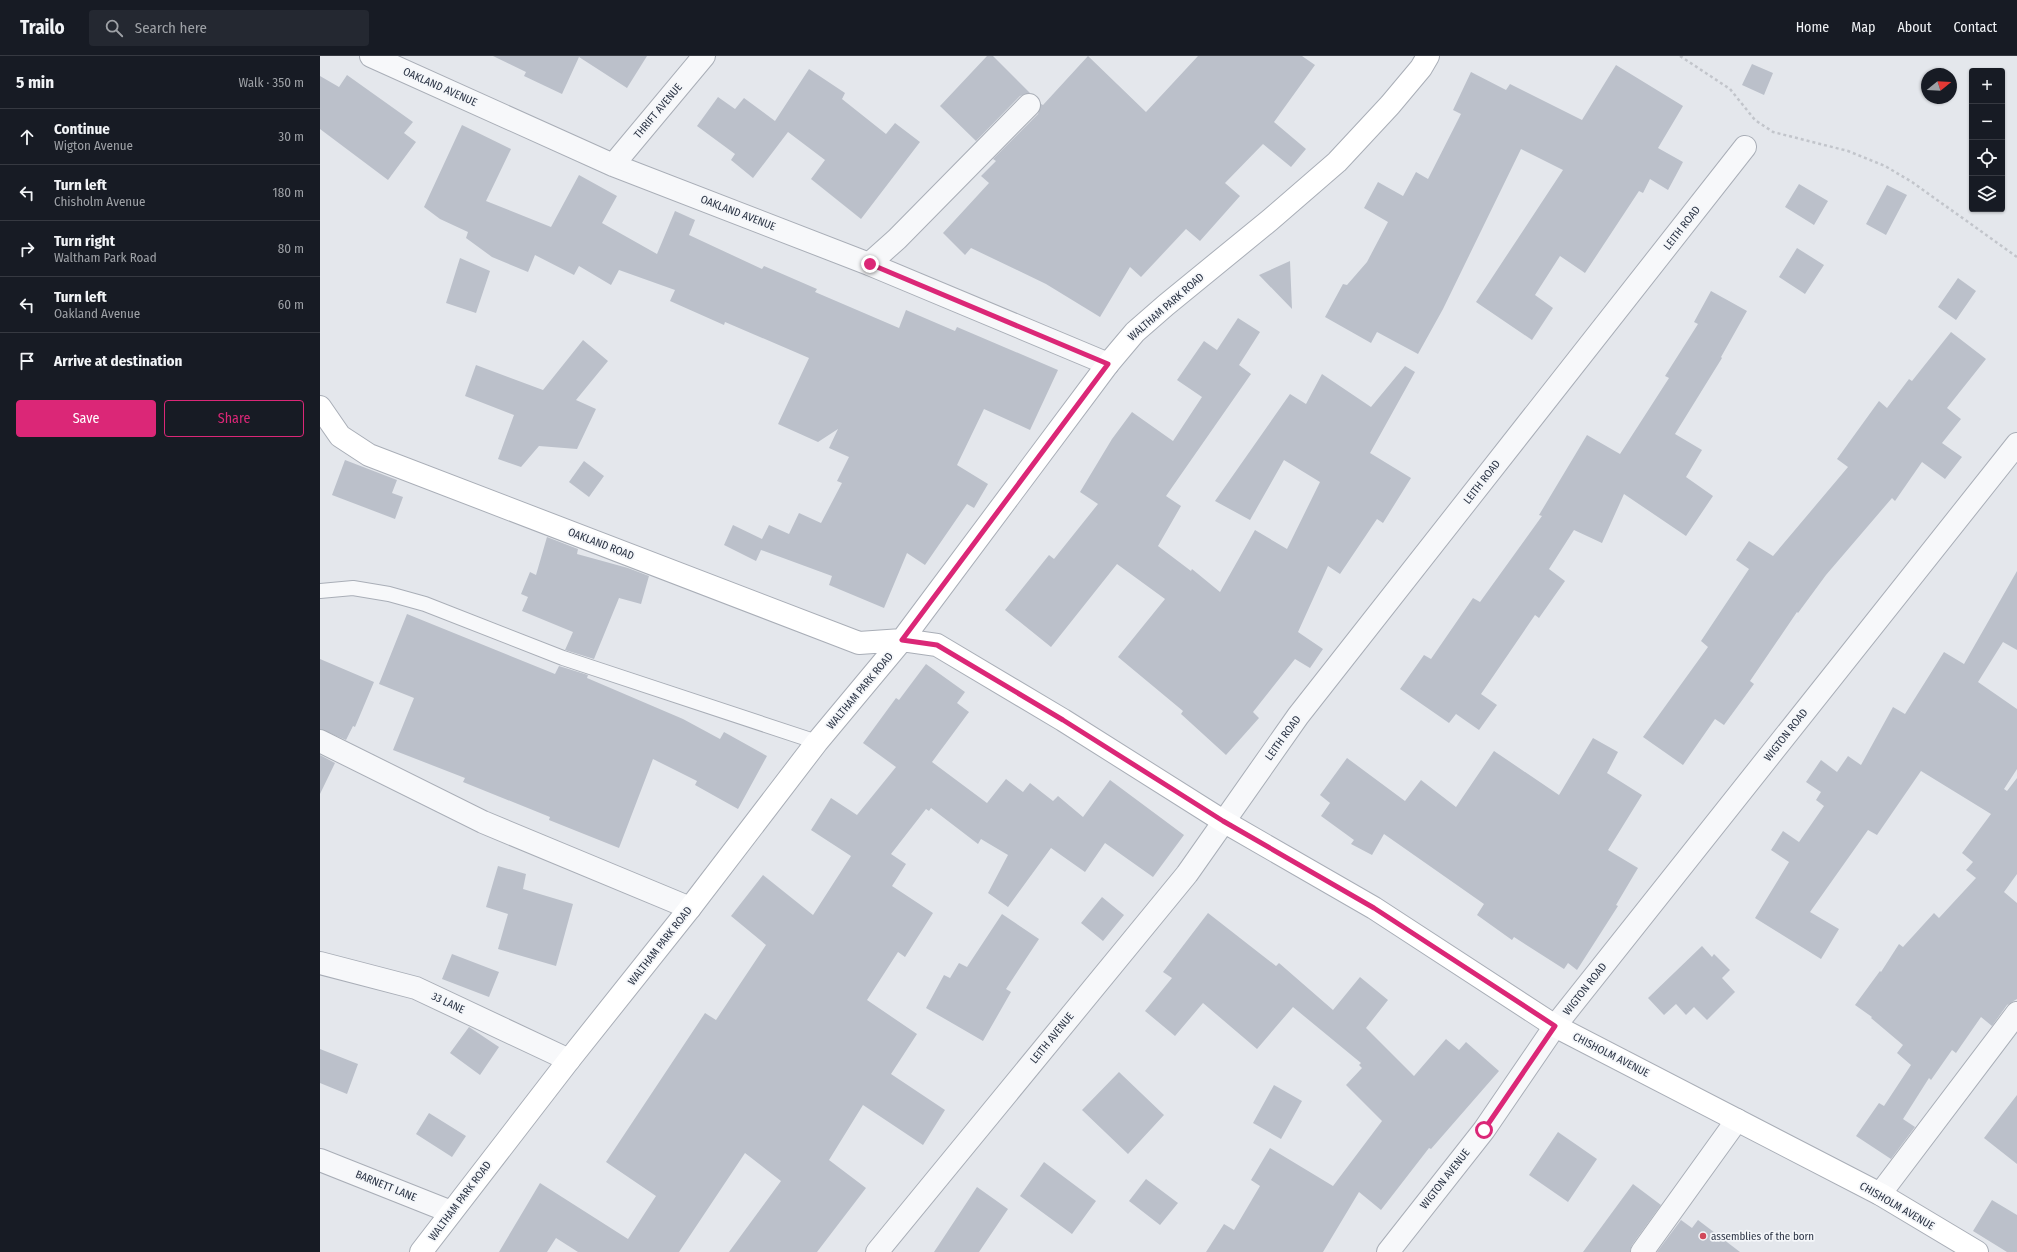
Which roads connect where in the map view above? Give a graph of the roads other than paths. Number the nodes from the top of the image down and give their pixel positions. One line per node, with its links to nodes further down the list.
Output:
1 (371, 56): 6 (street, OAKLAND AVENUE)
2 (704, 56): 6 (street, THRIFT AVENUE)
3 (1428, 56): 8 (street, WALTHAM PARK ROAD)
4 (1029, 105): 7 (street)
5 (1745, 147): 15 (street, LEITH ROAD)
6 (613, 165): 7 (street, OAKLAND AVENUE)
7 (870, 264): 8 (street, OAKLAND AVENUE)
8 (1108, 364): 12 (street, WALTHAM PARK ROAD)
9 (320, 407): 12 (street, OAKLAND ROAD)
10 (2017, 444): 19 (street, WIGTON ROAD)
11 (320, 591): 14 (lane)
12 (902, 640): 14 (street, WALTHAM PARK ROAD); 15 (street, CHISHOLM AVENUE)
13 (320, 741): 16 (street)
14 (816, 742): 16 (street, WALTHAM PARK ROAD)
15 (1223, 821): 19 (street, CHISHOLM AVENUE); 26 (street, LEITH AVENUE)
16 (690, 908): 20 (street, WALTHAM PARK ROAD)
17 (320, 963): 20 (street, 33 LANE)
18 (2017, 1013): 23 (street)
19 (1555, 1026): 21 (street, CHISHOLM AVENUE); 27 (street, WIGTON AVENUE)
20 (569, 1060): 24 (street, WALTHAM PARK ROAD)
21 (1737, 1120): 23 (street, CHISHOLM AVENUE); 28 (street)
22 (320, 1160): 24 (street, BARNETT LANE)
23 (1880, 1194): 29 (street, CHISHOLM AVENUE)
24 (451, 1212): 25 (street, WALTHAM PARK ROAD)
25 (421, 1252)
26 (877, 1252)
27 (1388, 1252)
28 (1642, 1252)
29 (1977, 1252)

